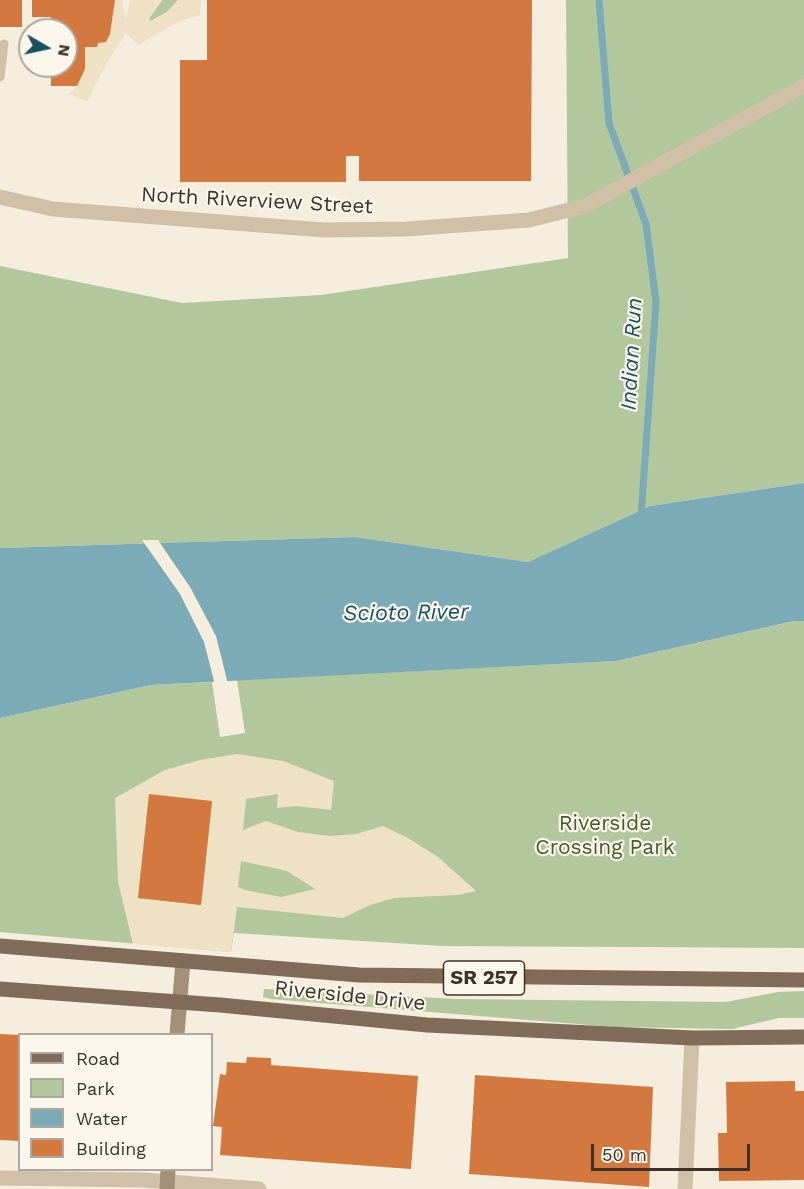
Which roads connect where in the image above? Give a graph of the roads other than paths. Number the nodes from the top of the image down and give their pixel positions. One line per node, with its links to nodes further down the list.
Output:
1 (4, 44): 2 (lane)
2 (0, 77)
3 (804, 86): 4 (street, North Riverview Street)
4 (0, 197)
5 (0, 946): 6 (main road, Riverside Drive / SR 257)
6 (183, 961): 7 (main road, Riverside Drive / SR 257); 9 (street)
7 (804, 980)
8 (0, 988): 9 (main road, Riverside Drive / SR 257)
9 (180, 1002): 10 (street); 12 (main road, Riverside Drive / SR 257)
10 (177, 1033)
11 (804, 1036): 12 (main road, Riverside Drive / SR 257)
12 (692, 1038): 16 (street)
13 (0, 1178): 14 (street)
14 (167, 1180): 15 (street)
15 (259, 1189)
16 (685, 1189)

